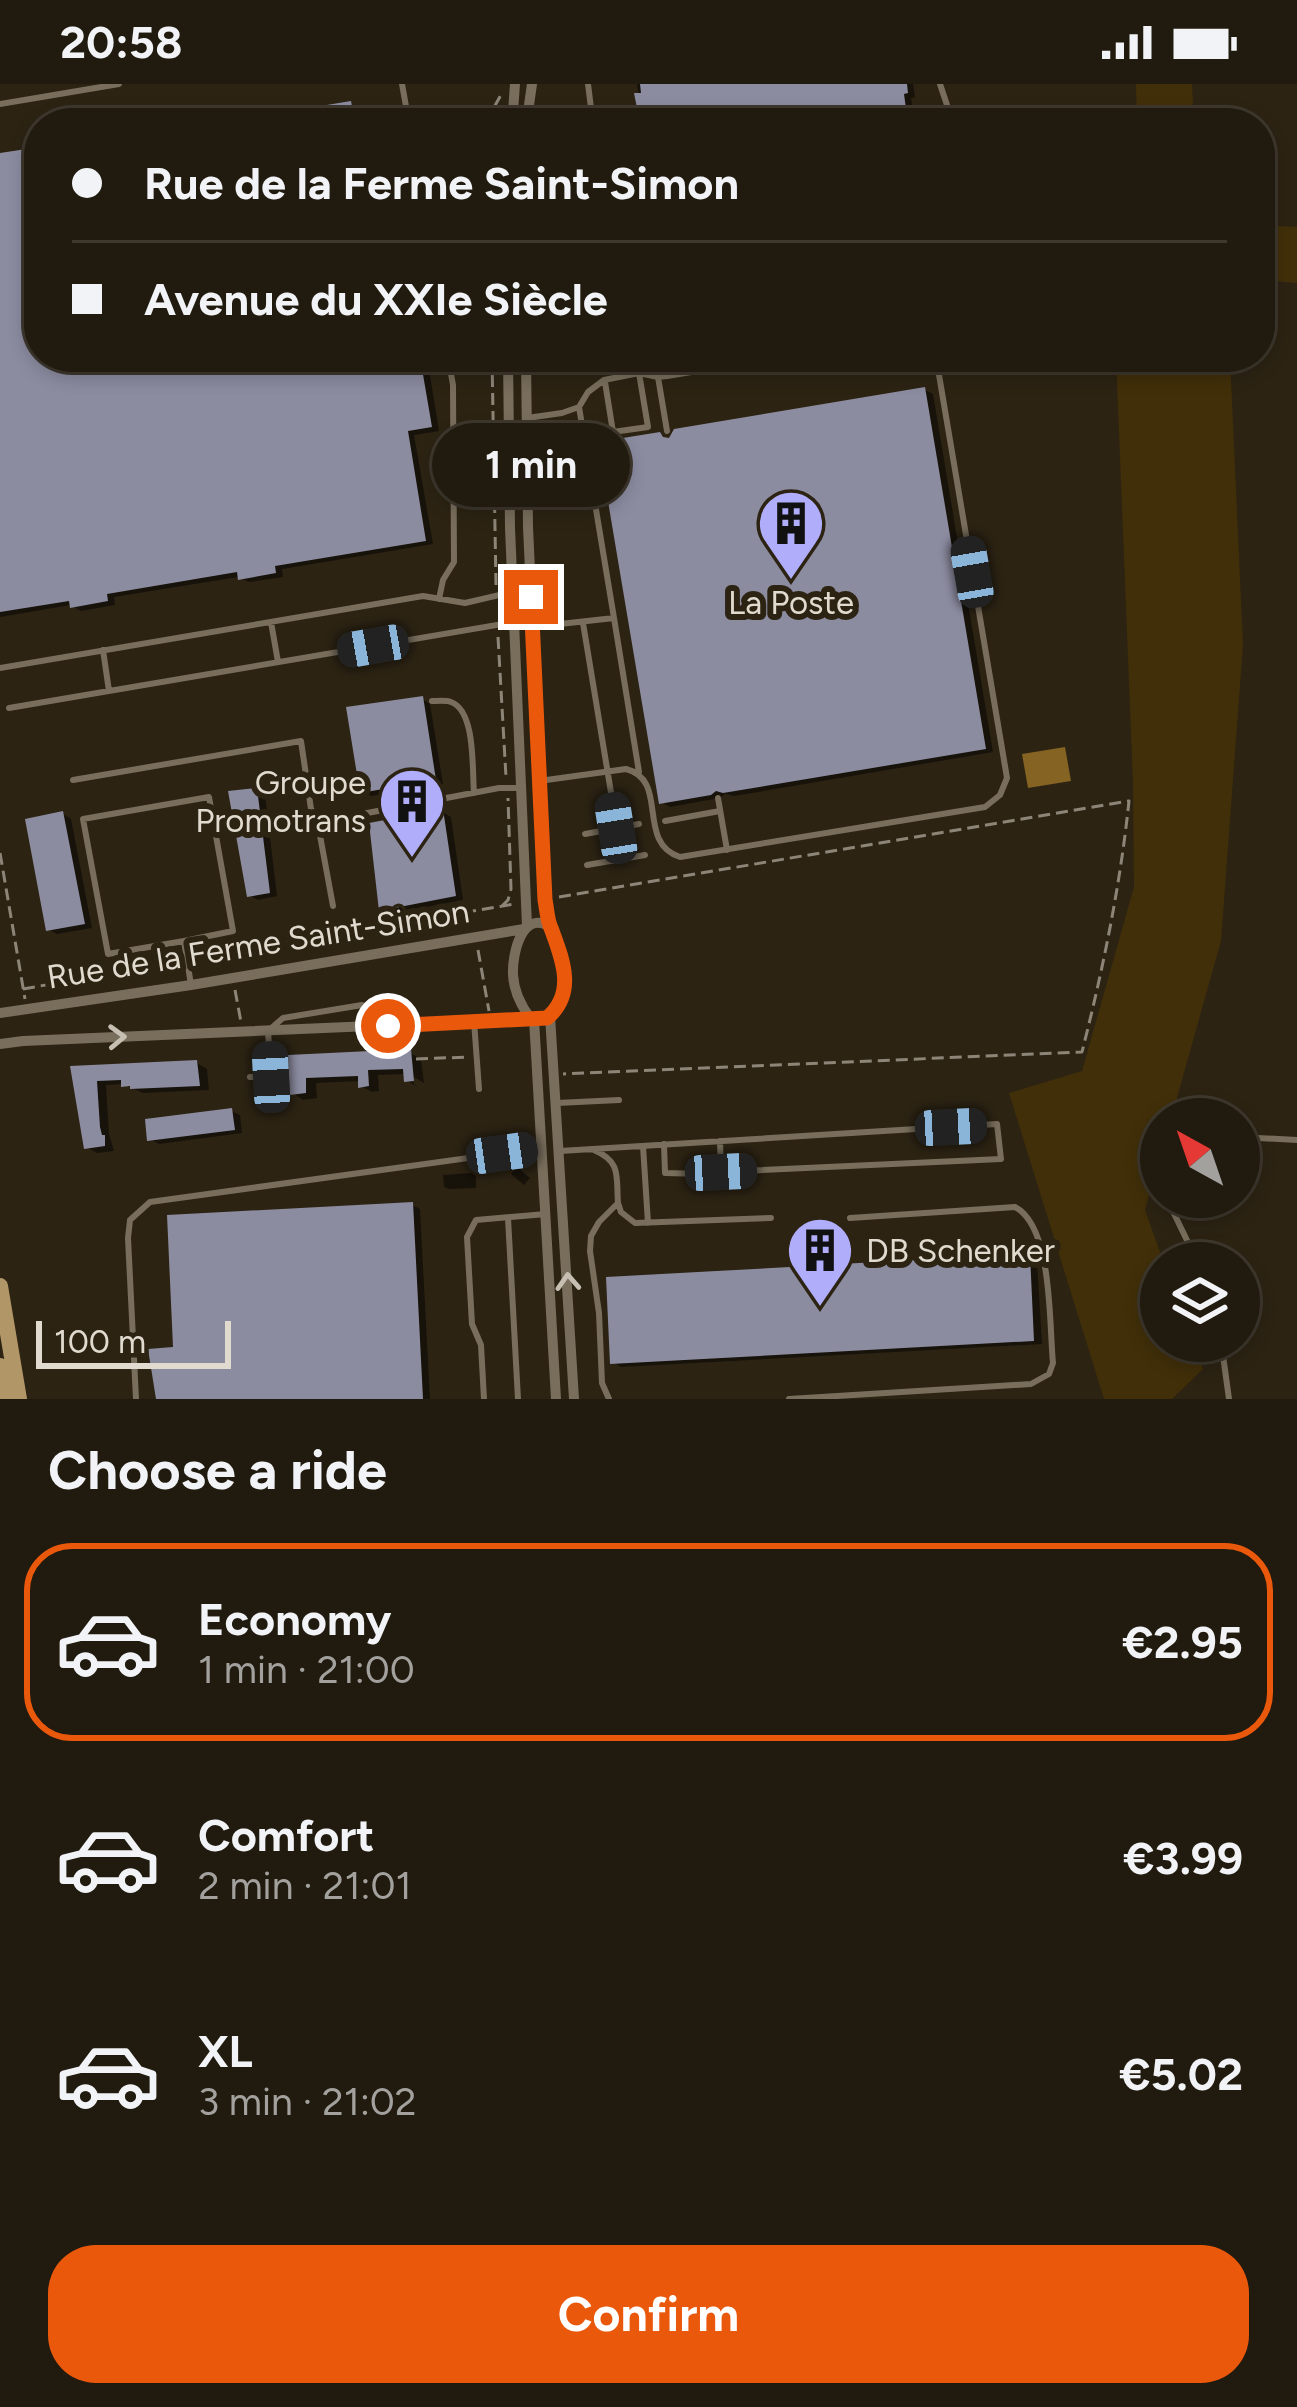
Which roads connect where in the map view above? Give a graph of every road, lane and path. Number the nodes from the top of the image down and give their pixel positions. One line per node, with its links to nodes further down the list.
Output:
1 (119, 84): 3 (lane)
2 (588, 84): 4 (lane)
3 (0, 104)
4 (591, 107): 5 (lane)
5 (586, 108)
6 (451, 372): 18 (lane)
7 (508, 372): 17 (street)
8 (526, 372): 15 (street)
9 (689, 372): 12 (lane)
10 (939, 372): 43 (lane)
11 (639, 373): 12 (lane); 13 (lane); 13 (lane)
12 (658, 377): 16 (lane)
13 (604, 380): 14 (lane)
14 (579, 407): 15 (lane); 19 (lane)
15 (526, 418): 23 (street)
16 (667, 430)
17 (512, 592): 18 (lane); 21 (street)
18 (439, 598): 20 (lane)
19 (614, 618): 22 (lane); 31 (lane)
20 (271, 622): 24 (lane); 25 (lane)
21 (514, 622): 25 (lane); 34 (street)
22 (583, 623): 23 (lane); 30 (lane)
23 (539, 627): 33 (street)
24 (103, 650): 26 (lane); 27 (lane)
25 (278, 662): 27 (lane)
26 (0, 668)
27 (109, 691): 29 (lane)
28 (432, 701): 35 (lane)
29 (9, 708)
30 (608, 772): 31 (lane); 33 (lane); 41 (lane)
31 (639, 772): 43 (lane)
32 (73, 780): 38 (lane)
33 (539, 781): 48 (street)
34 (523, 788): 35 (lane); 49 (street)
35 (474, 793): 38 (lane)
36 (718, 798): 37 (lane)
37 (720, 811): 39 (lane); 43 (lane)
38 (325, 821): 50 (lane)
39 (665, 821)
40 (639, 824): 41 (lane)
41 (616, 828): 42 (lane); 46 (lane)
42 (585, 834)
43 (727, 850)
44 (0, 853): 59 (path)
45 (645, 855): 46 (lane)
46 (622, 859): 47 (lane)
47 (586, 866)
48 (545, 900): 52 (street); 72 (path)
49 (525, 902): 51 (street); 55 (path)
50 (333, 906)
51 (526, 927): 52 (street, Rue de la Ferme Saint-Simon); 53 (street, Rue de la Ferme Saint-Simon); 63 (street)
52 (550, 927): 62 (street)
53 (475, 936): 57 (street, Rue de la Ferme Saint-Simon); 64 (path)
54 (184, 940): 54 (lane); 56 (lane)
55 (228, 952): 56 (path); 57 (path)
56 (187, 960): 58 (lane); 59 (path)
57 (233, 978): 58 (street, Rue de la Ferme Saint-Simon); 68 (path)
58 (191, 986): 60 (street, Rue de la Ferme Saint-Simon)
59 (23, 989): 60 (path)
60 (27, 1010): 61 (street, Rue de la Ferme Saint-Simon)
61 (0, 1012)
62 (550, 1016): 63 (street, Rue de la Ferme Saint-Simon); 72 (street)
63 (532, 1019): 64 (street, Rue de la Ferme Saint-Simon); 82 (street)
64 (490, 1020): 65 (street, Rue de la Ferme Saint-Simon)
65 (475, 1021): 66 (street, Rue de la Ferme Saint-Simon); 70 (lane)
66 (388, 1026): 67 (street, Rue de la Ferme Saint-Simon); 67 (lane)
67 (268, 1031): 68 (street, Rue de la Ferme Saint-Simon); 73 (lane)
68 (242, 1032): 69 (street, Rue de la Ferme Saint-Simon, one-way to 68)
69 (0, 1044)
70 (477, 1057): 71 (path); 74 (lane)
71 (416, 1059)
72 (555, 1074): 76 (street)
73 (250, 1077)
74 (479, 1089)
75 (619, 1100): 76 (lane)
76 (557, 1103): 84 (street)
77 (1260, 1137): 78 (lane)
78 (1297, 1140)
79 (720, 1141): 79 (lane); 80 (lane)
80 (664, 1144): 81 (lane); 85 (lane)
81 (643, 1146): 83 (lane); 91 (lane)
82 (541, 1148): 87 (street); 97 (lane)
83 (591, 1149): 84 (lane); 86 (lane)
84 (560, 1151): 101 (street, one-way to 84)
85 (704, 1174)
86 (618, 1203): 91 (lane); 102 (lane)
87 (546, 1214): 88 (lane); 100 (street)
88 (508, 1218): 98 (lane); 99 (lane)
89 (850, 1218): 103 (lane)
90 (772, 1219): 91 (lane)
91 (649, 1223)
92 (0, 1286): 96 (main road)
93 (1224, 1362): 104 (lane)
94 (0, 1366): 95 (main road)
95 (5, 1399)
96 (19, 1399)
97 (136, 1399)
98 (484, 1399)
99 (518, 1399)
100 (556, 1399)
101 (574, 1399)
102 (609, 1399)
103 (789, 1399)
104 (1229, 1399)

